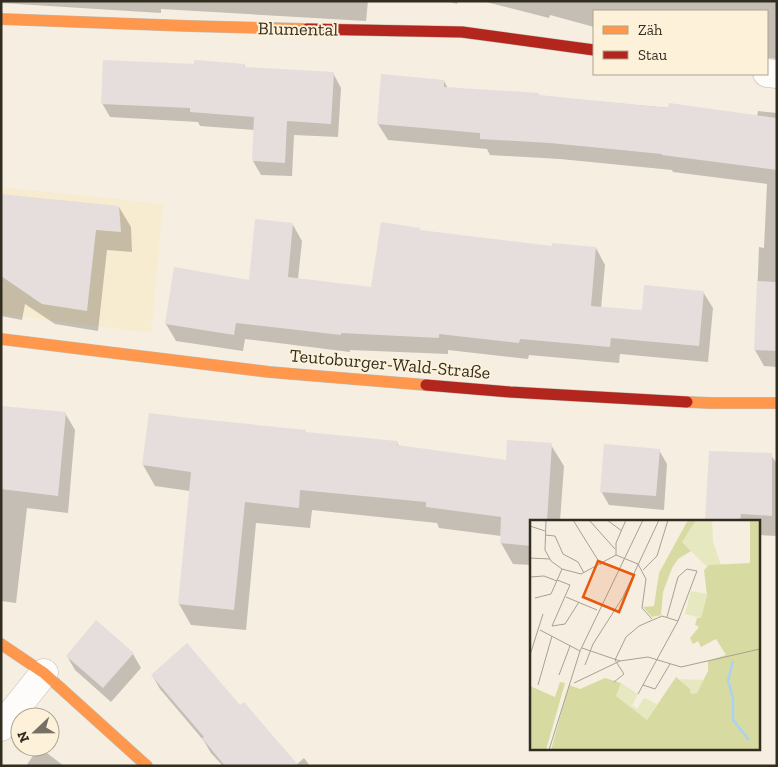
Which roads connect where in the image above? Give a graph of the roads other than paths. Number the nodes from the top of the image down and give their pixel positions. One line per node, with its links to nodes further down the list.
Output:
1 (1, 19): 2 (street, Blumental)
2 (593, 50)
3 (1, 339): 4 (street, Teutoburger-Wald-Straße)
4 (777, 403)
5 (1, 644): 6 (street)
6 (44, 673): 7 (street); 8 (street)
7 (1, 727)
8 (147, 766)

